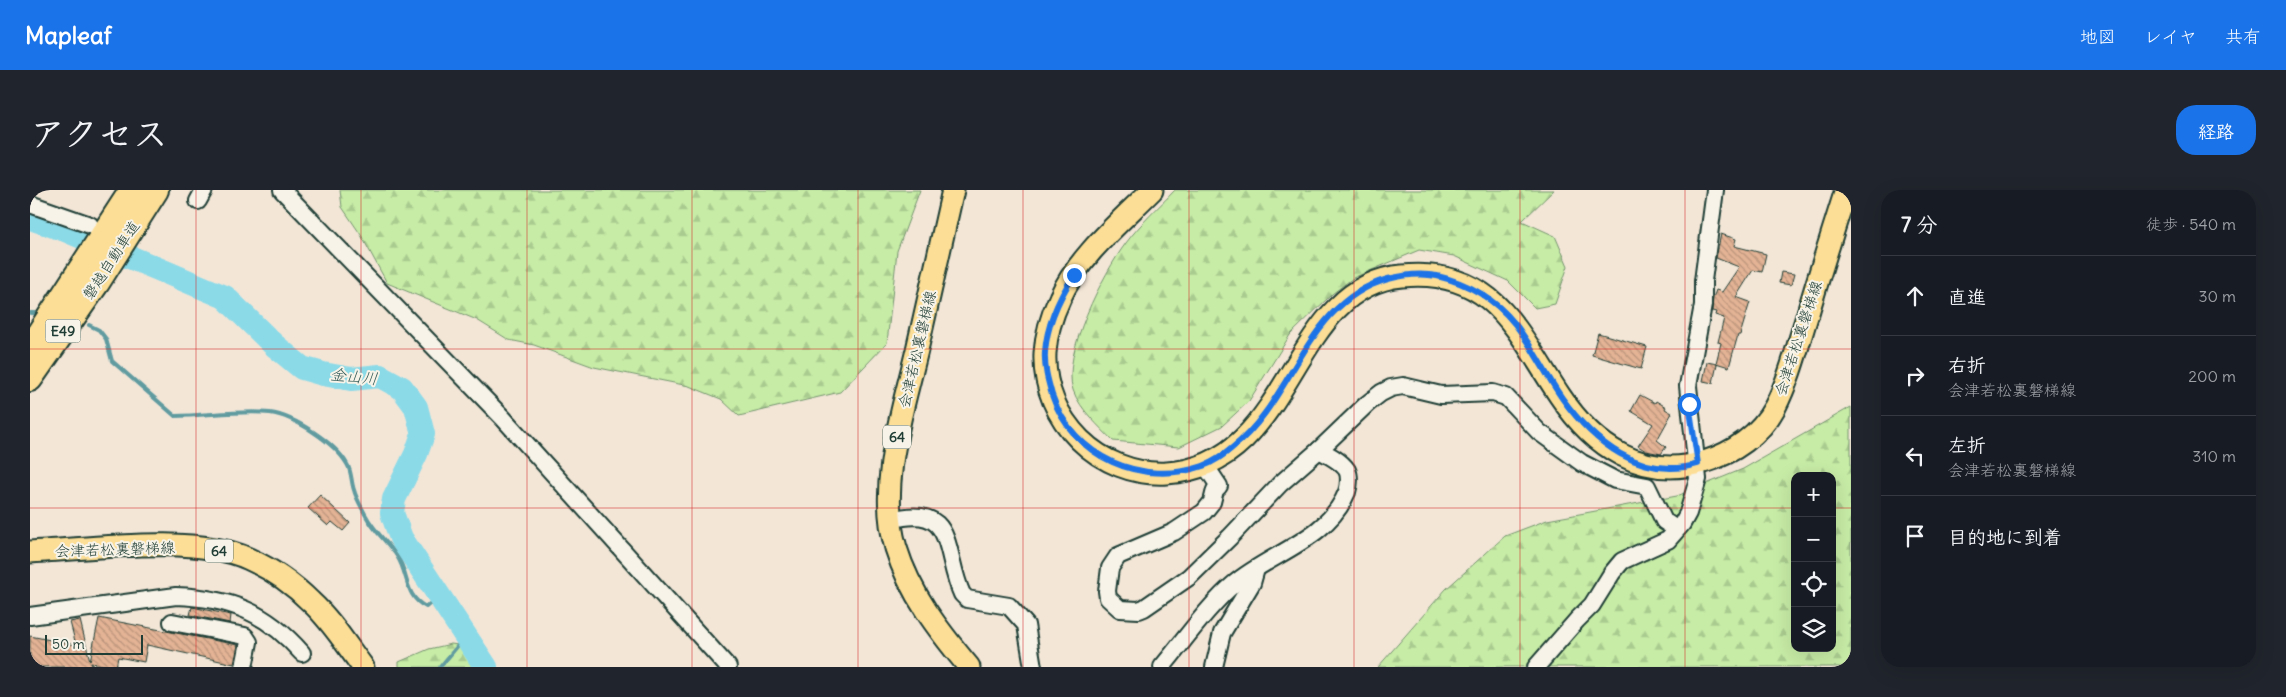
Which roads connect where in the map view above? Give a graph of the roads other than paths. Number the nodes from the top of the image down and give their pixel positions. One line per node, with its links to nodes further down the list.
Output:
1 (132, 190): 9 (highway, 磐越自動車道 / E49)
2 (156, 190): 9 (highway, 磐越自動車道 / E49)
3 (282, 190): 26 (street)
4 (953, 190): 17 (main road, 会津若松裏磐梯線 / 64)
5 (1152, 190): 16 (main road, 会津若松裏磐梯線)
6 (1715, 190): 15 (street)
7 (1846, 190): 15 (main road, 会津若松裏磐梯線)
8 (30, 204): 10 (street)
9 (123, 223): 11 (highway, 磐越自動車道 / E49)
10 (90, 225)
11 (88, 278): 12 (highway, 磐越自動車道 / E49); 13 (highway, 磐越自動車道 / E49)
12 (30, 347)
13 (30, 379)
14 (1319, 450): 16 (street); 18 (street); 20 (street)
15 (1698, 464): 16 (main road, 会津若松裏磐梯線); 18 (street)
16 (1205, 465)
17 (891, 520): 27 (main road, 会津若松裏磐梯線 / 64); 28 (street)
18 (1676, 529): 31 (street)
19 (30, 552): 25 (main road, 会津若松裏磐梯線 / 64)
20 (1256, 569): 29 (street); 30 (street)
21 (30, 616): 23 (street)
22 (172, 622): 24 (street)
23 (302, 653)
24 (244, 667)
25 (364, 667)
26 (728, 667)
27 (969, 667)
28 (1033, 667)
29 (1162, 667)
30 (1214, 667)
31 (1536, 667)

